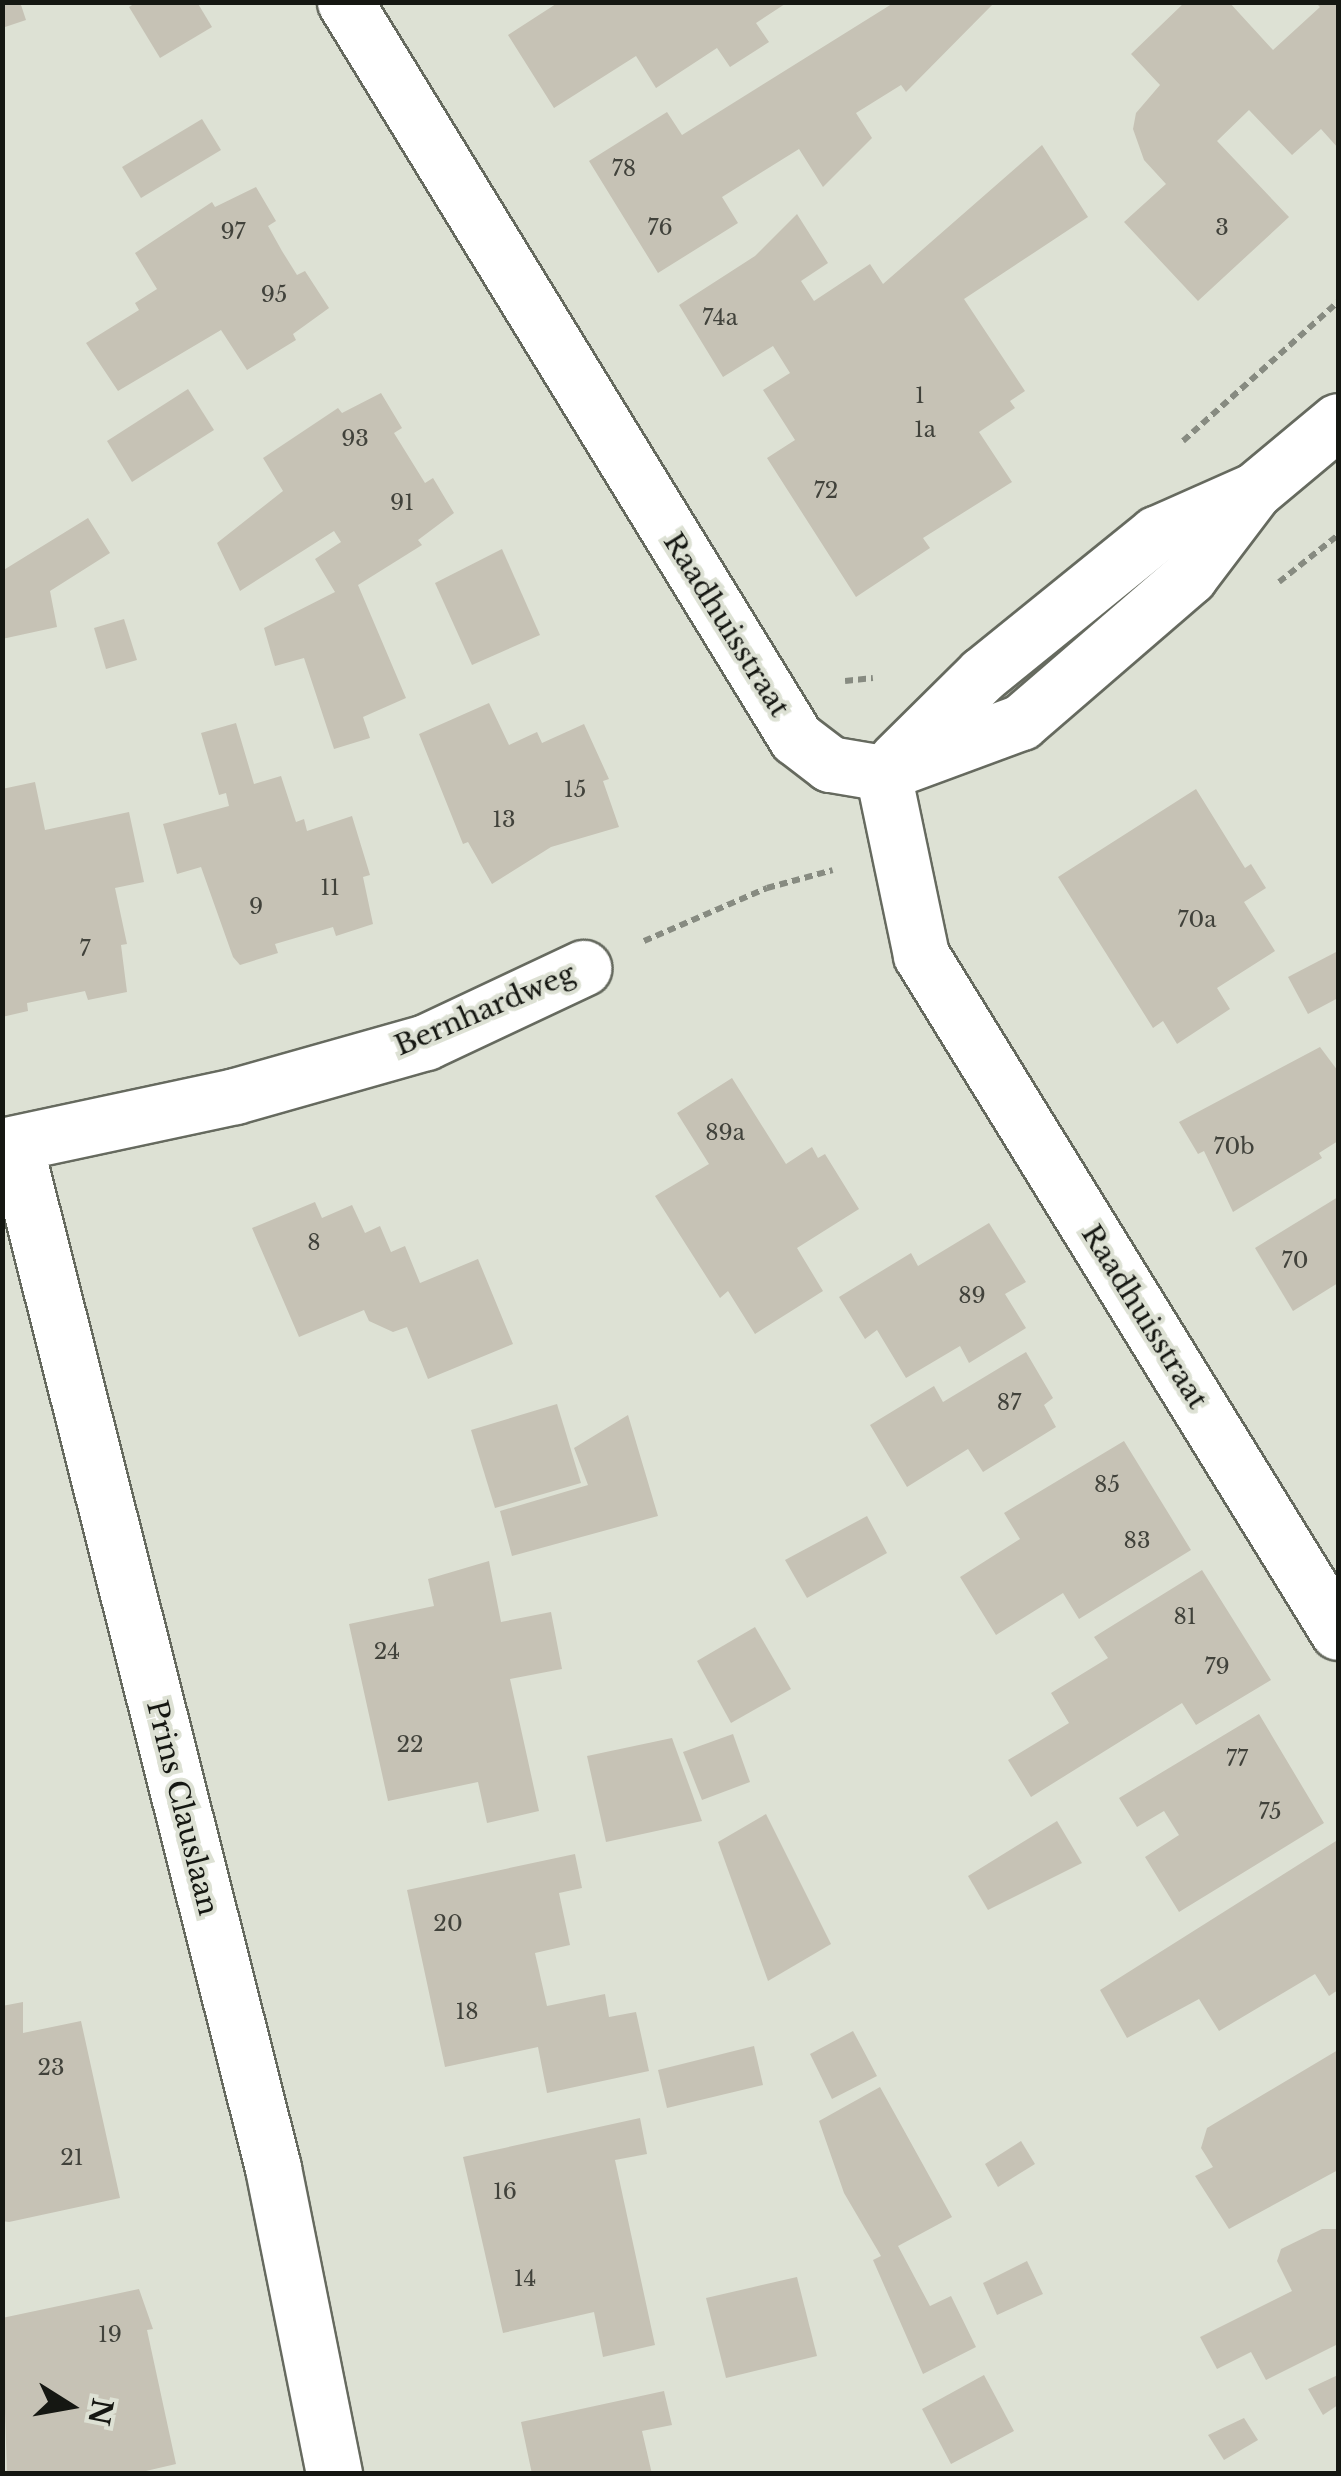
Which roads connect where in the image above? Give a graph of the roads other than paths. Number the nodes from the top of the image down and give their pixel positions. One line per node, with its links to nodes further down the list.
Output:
1 (344, 2): 3 (street, Raadhuisstraat)
2 (1338, 422): 3 (street)
3 (883, 773): 6 (street, Raadhuisstraat)
4 (584, 968): 5 (street, Bernhardweg)
5 (8, 1146): 7 (street, Prins Clauslaan)
6 (1338, 1632)
7 (334, 2474)

